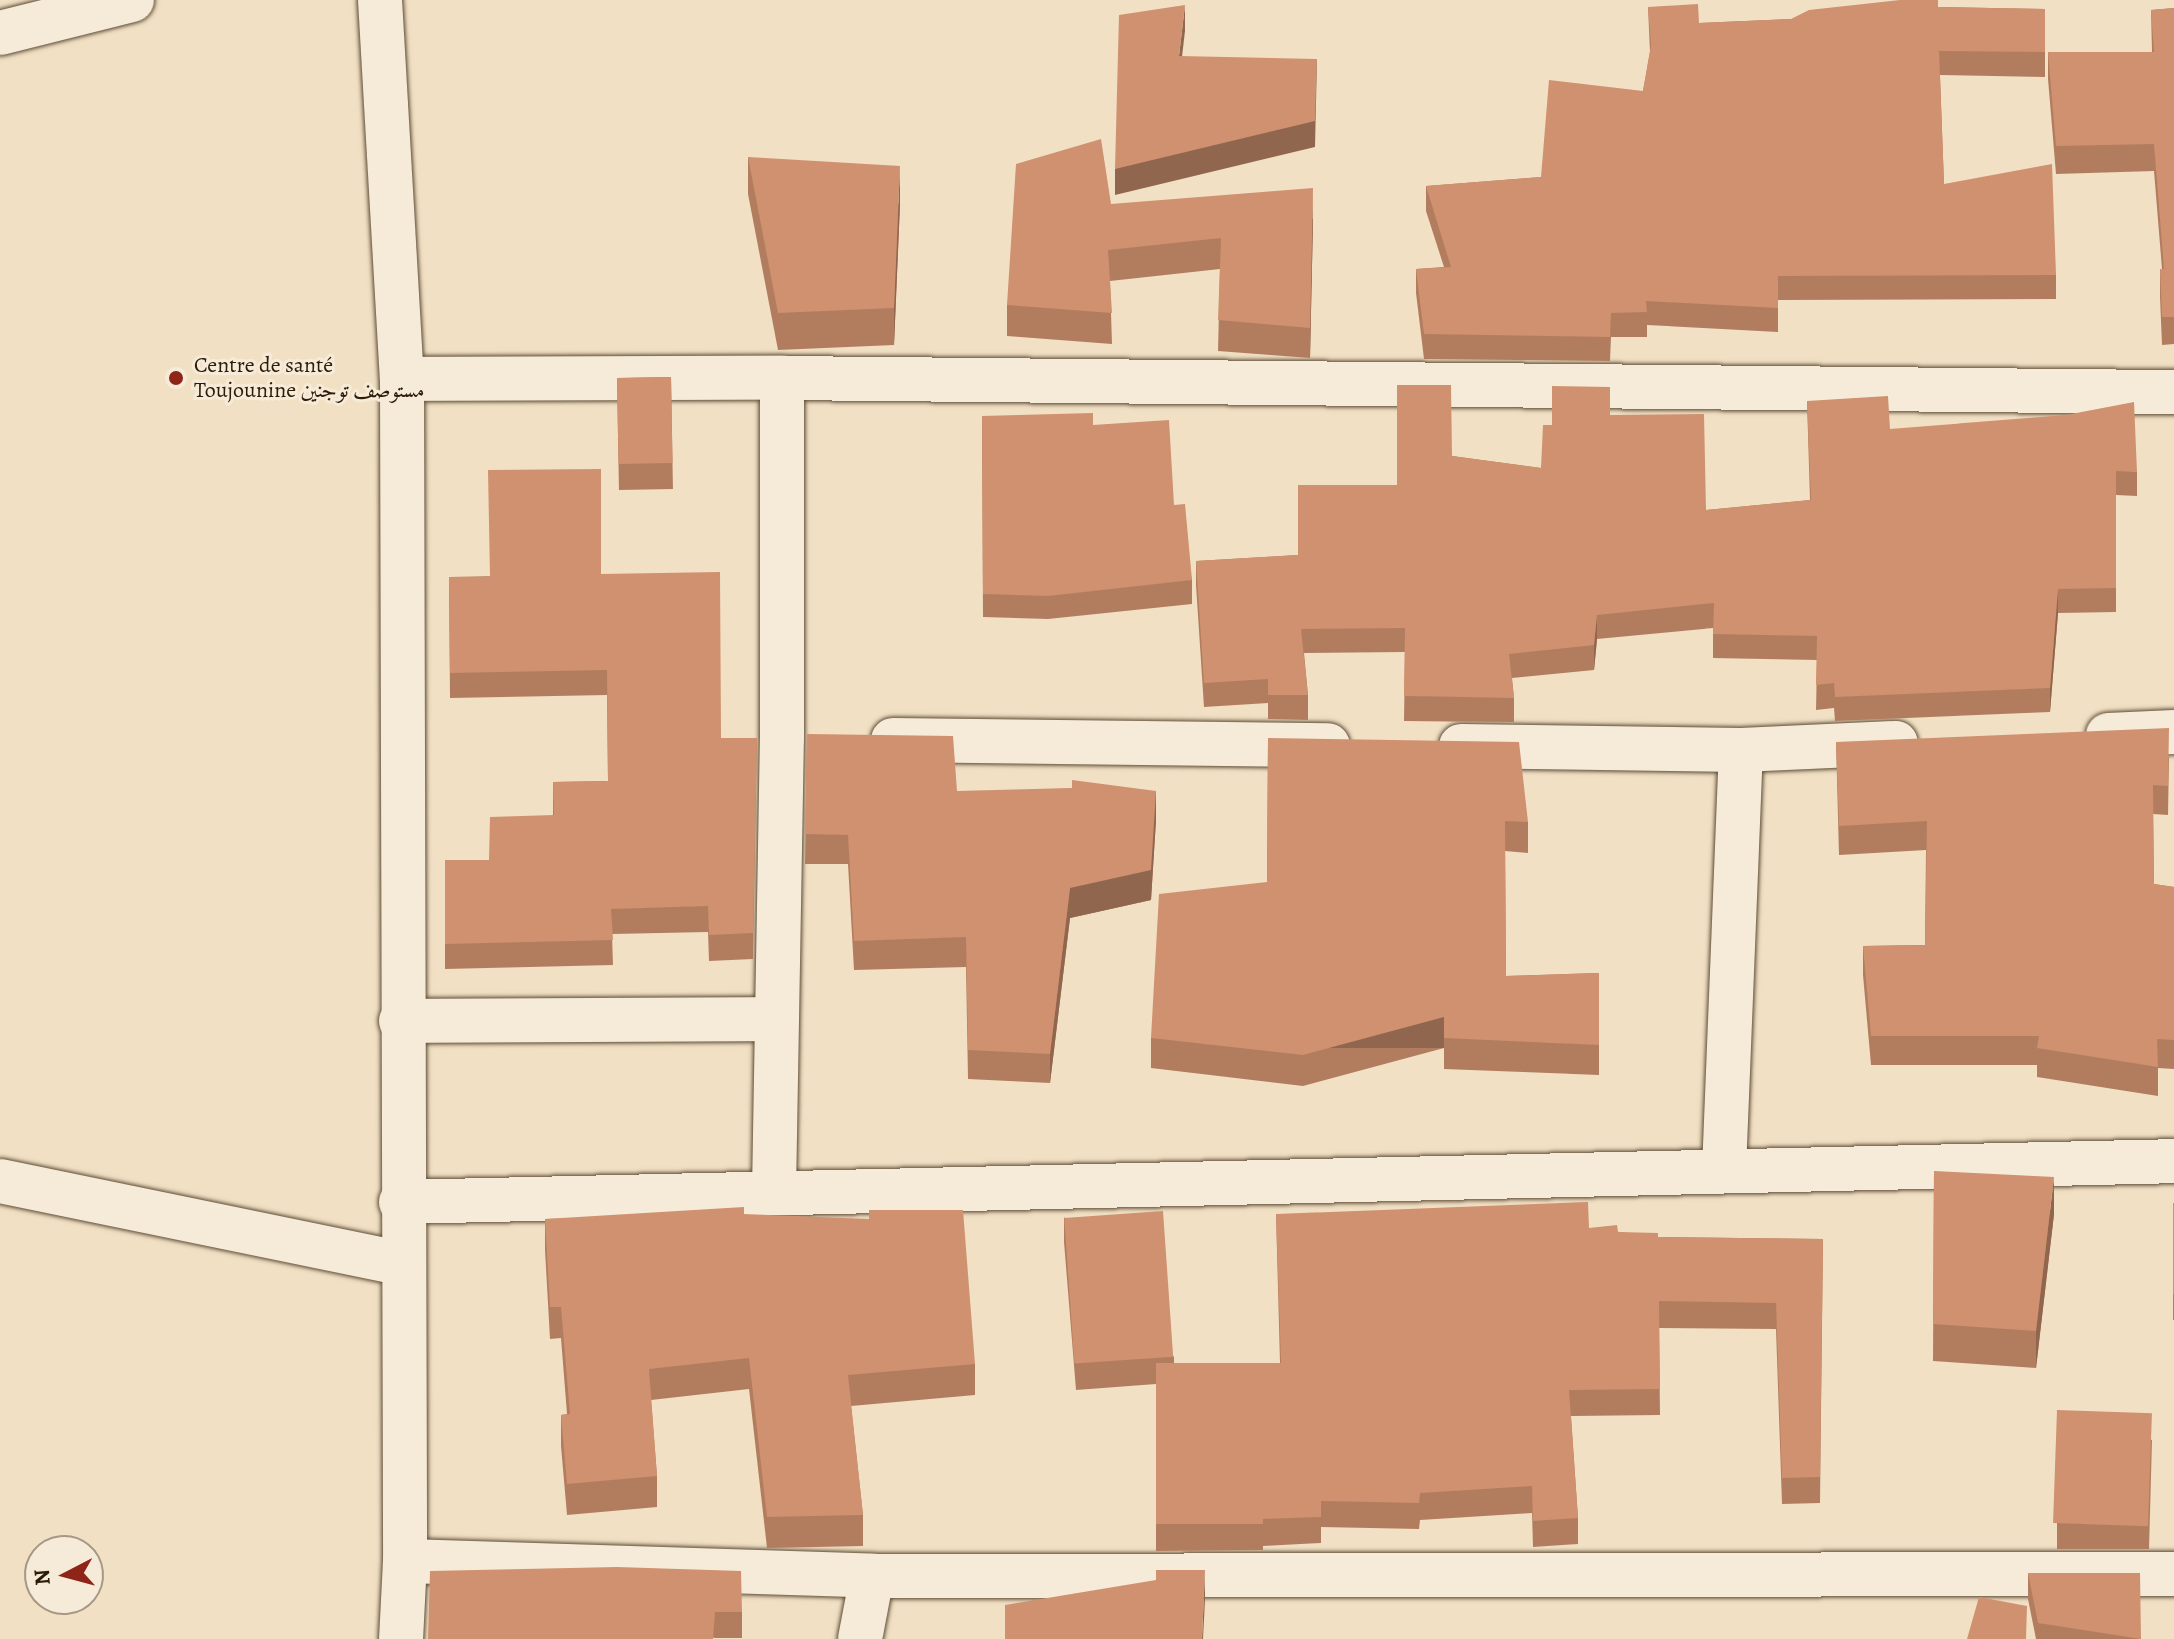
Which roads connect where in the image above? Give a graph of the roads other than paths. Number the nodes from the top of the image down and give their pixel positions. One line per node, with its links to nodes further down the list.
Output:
1 (132, 0): 3 (street)
2 (380, 0): 5 (street)
3 (6, 21)
4 (782, 378): 5 (street); 6 (street); 9 (street)
5 (402, 379): 15 (street)
6 (2174, 392)
7 (2174, 732): 8 (street)
8 (2066, 737)
9 (782, 738): 11 (street); 14 (street)
10 (1942, 741): 13 (street)
11 (1373, 745)
12 (1421, 746): 13 (street)
13 (1741, 750): 17 (street)
14 (777, 1019): 15 (street); 19 (street)
15 (401, 1021): 20 (street)
16 (2174, 1161): 17 (street)
17 (1724, 1171): 19 (street)
18 (0, 1181): 21 (street)
19 (774, 1192): 20 (street)
20 (401, 1202): 21 (street)
21 (400, 1263): 22 (street)
22 (405, 1561): 24 (street); 25 (street)
23 (2174, 1574): 24 (street)
24 (872, 1576): 26 (street)
25 (401, 1639)
26 (860, 1639)

